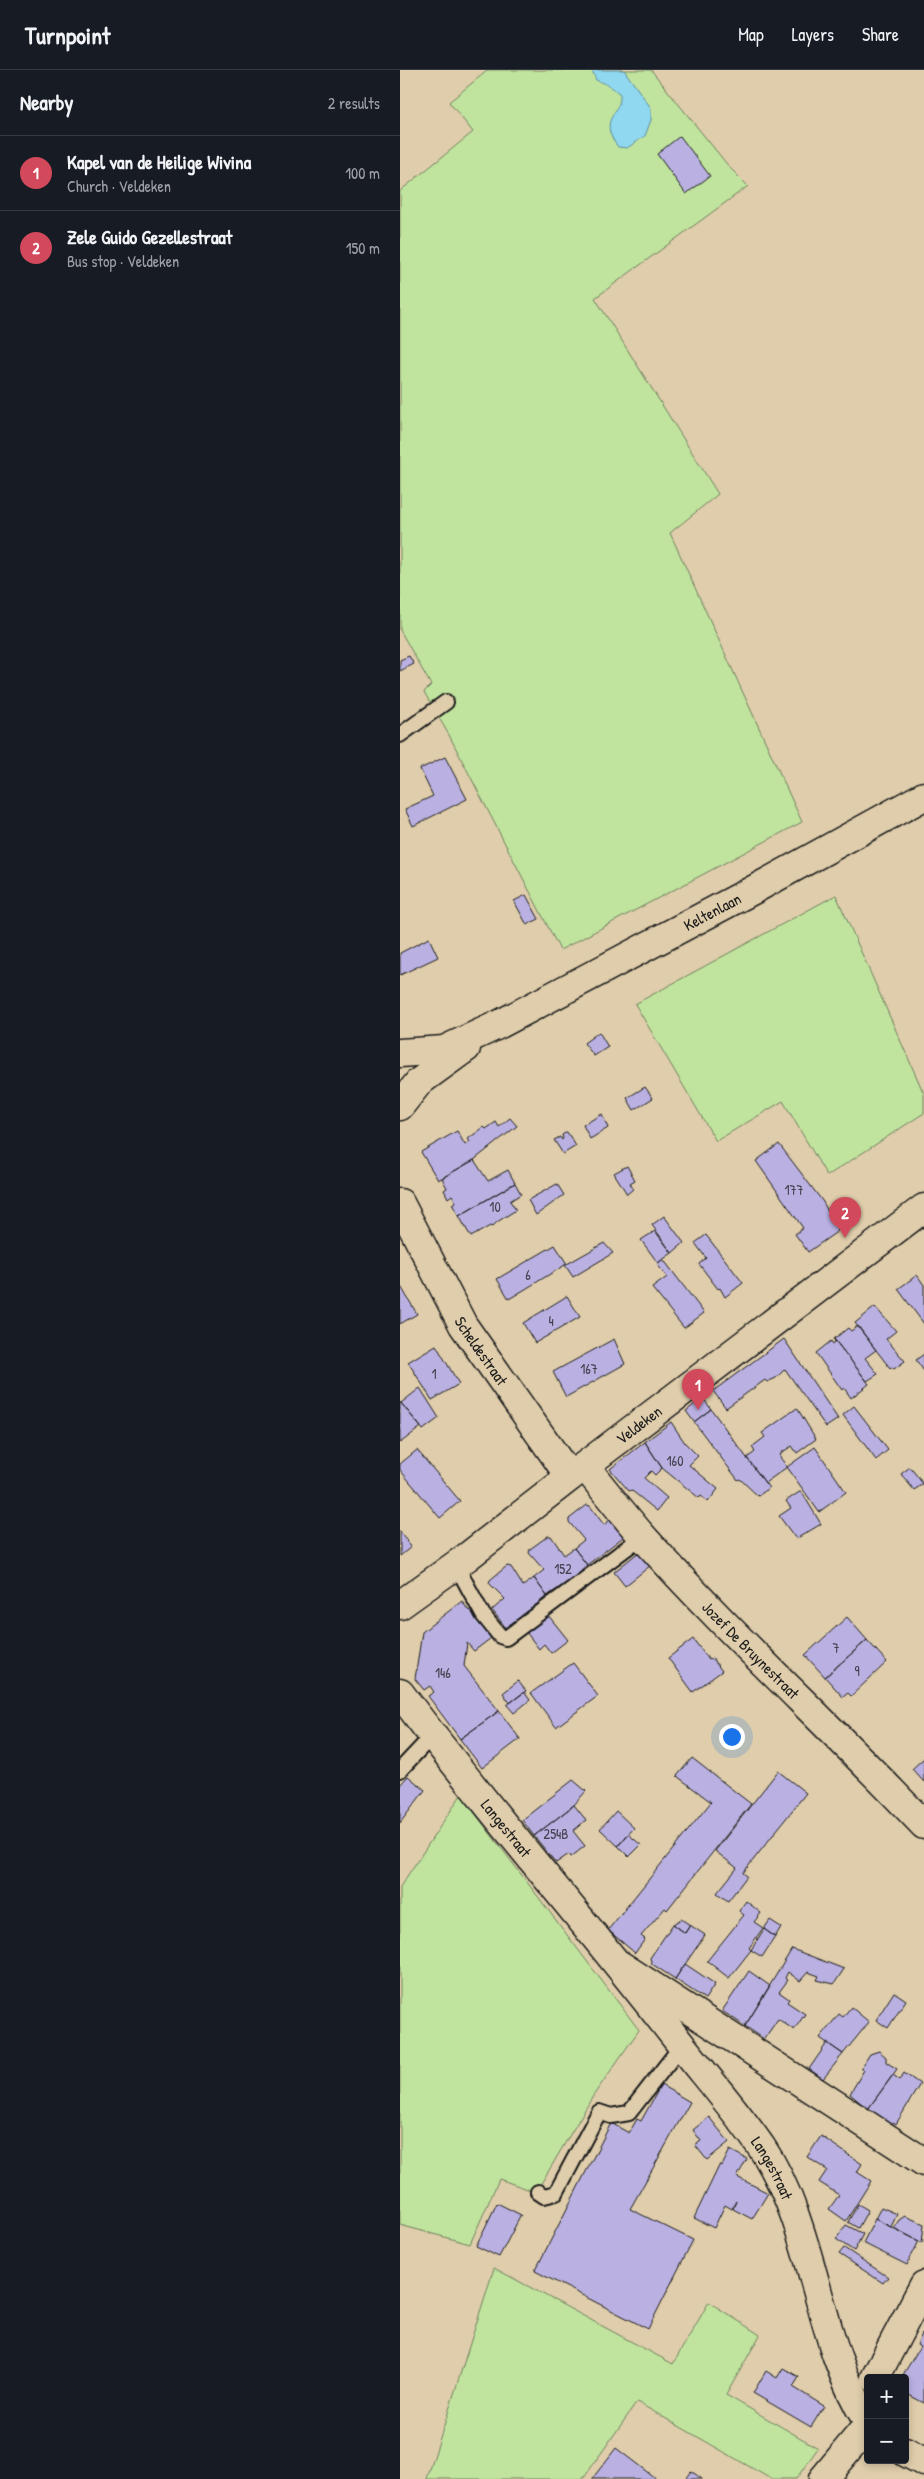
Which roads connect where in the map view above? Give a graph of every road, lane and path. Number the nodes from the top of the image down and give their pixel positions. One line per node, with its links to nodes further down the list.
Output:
1 (446, 702): 2 (lane)
2 (400, 735)
3 (924, 796): 4 (street, Keltenlaan)
4 (500, 1024): 5 (street, Keltenlaan); 8 (street, Keltenlaan)
5 (400, 1053)
6 (400, 1086): 7 (street)
7 (400, 1095)
8 (400, 1106)
9 (400, 1190): 11 (street, Scheldestraat)
10 (924, 1208): 12 (street, Veldeken)
11 (404, 1209): 12 (street, Scheldestraat)
12 (577, 1472): 13 (street, Jozef De Bruynestraat); 14 (street, Veldeken)
13 (643, 1536): 14 (lane); 19 (street, Jozef De Bruynestraat)
14 (456, 1565): 15 (street, Veldeken)
15 (400, 1605)
16 (400, 1693): 17 (street, Langestraat)
17 (432, 1736): 18 (lane); 20 (street, Langestraat)
18 (400, 1770)
19 (924, 1824)
20 (617, 1962): 21 (street, Langestraat); 22 (street, Langestraat)
21 (682, 2045): 23 (lane); 26 (street, Langestraat)
22 (920, 2150)
23 (538, 2192)
24 (924, 2285): 25 (street)
25 (877, 2374)
26 (864, 2409)
27 (864, 2415): 30 (street)
28 (909, 2454): 29 (street)
29 (924, 2462)
30 (823, 2479)

